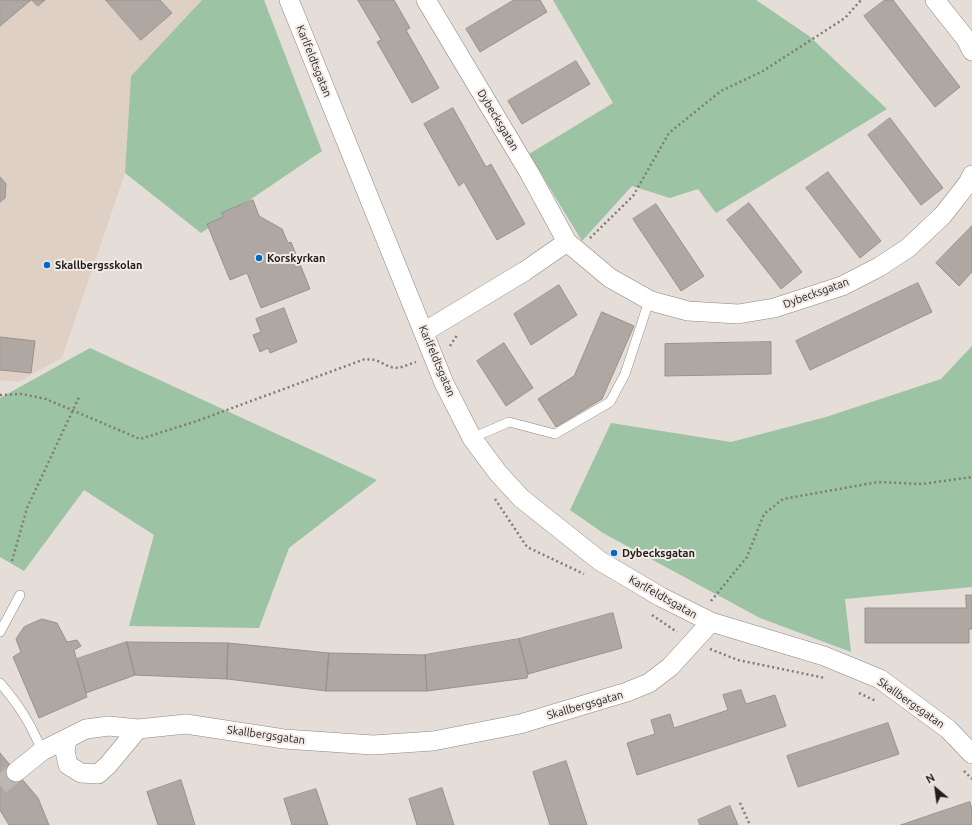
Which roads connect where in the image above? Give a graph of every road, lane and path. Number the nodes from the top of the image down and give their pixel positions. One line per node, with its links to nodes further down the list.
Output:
1 (289, 0): 9 (street, Karlfeldtsgatan)
2 (426, 0): 7 (street, Dybecksgatan)
3 (861, 0): 7 (path)
4 (935, 0): 5 (street)
5 (972, 51)
6 (972, 175): 8 (street, Dybecksgatan)
7 (576, 243): 8 (street, Dybecksgatan); 9 (street)
8 (649, 301): 14 (lane)
9 (424, 332): 14 (street, Karlfeldtsgatan)
10 (417, 362): 13 (path)
11 (0, 395): 13 (path)
12 (80, 395): 13 (path)
13 (73, 411): 18 (path)
14 (472, 438): 20 (street, Karlfeldtsgatan)
15 (972, 477): 20 (path)
16 (519, 536): 17 (path)
17 (527, 547)
18 (12, 561)
19 (20, 595): 21 (lane)
20 (711, 622): 27 (street, Skallbergsgatan); 30 (street, Skallbergsgatan)
21 (0, 632)
22 (709, 649): 23 (path)
23 (832, 681)
24 (0, 683): 29 (lane)
25 (852, 689): 26 (path)
26 (879, 702)
27 (138, 729): 28 (street, Skallbergsgatan); 28 (street)
28 (67, 740): 29 (street, Skallbergsgatan)
29 (42, 751): 31 (street, Skallbergsgatan)
30 (967, 762): 32 (path)
31 (16, 772)
32 (972, 779)
33 (740, 803): 34 (path)
34 (750, 825)

